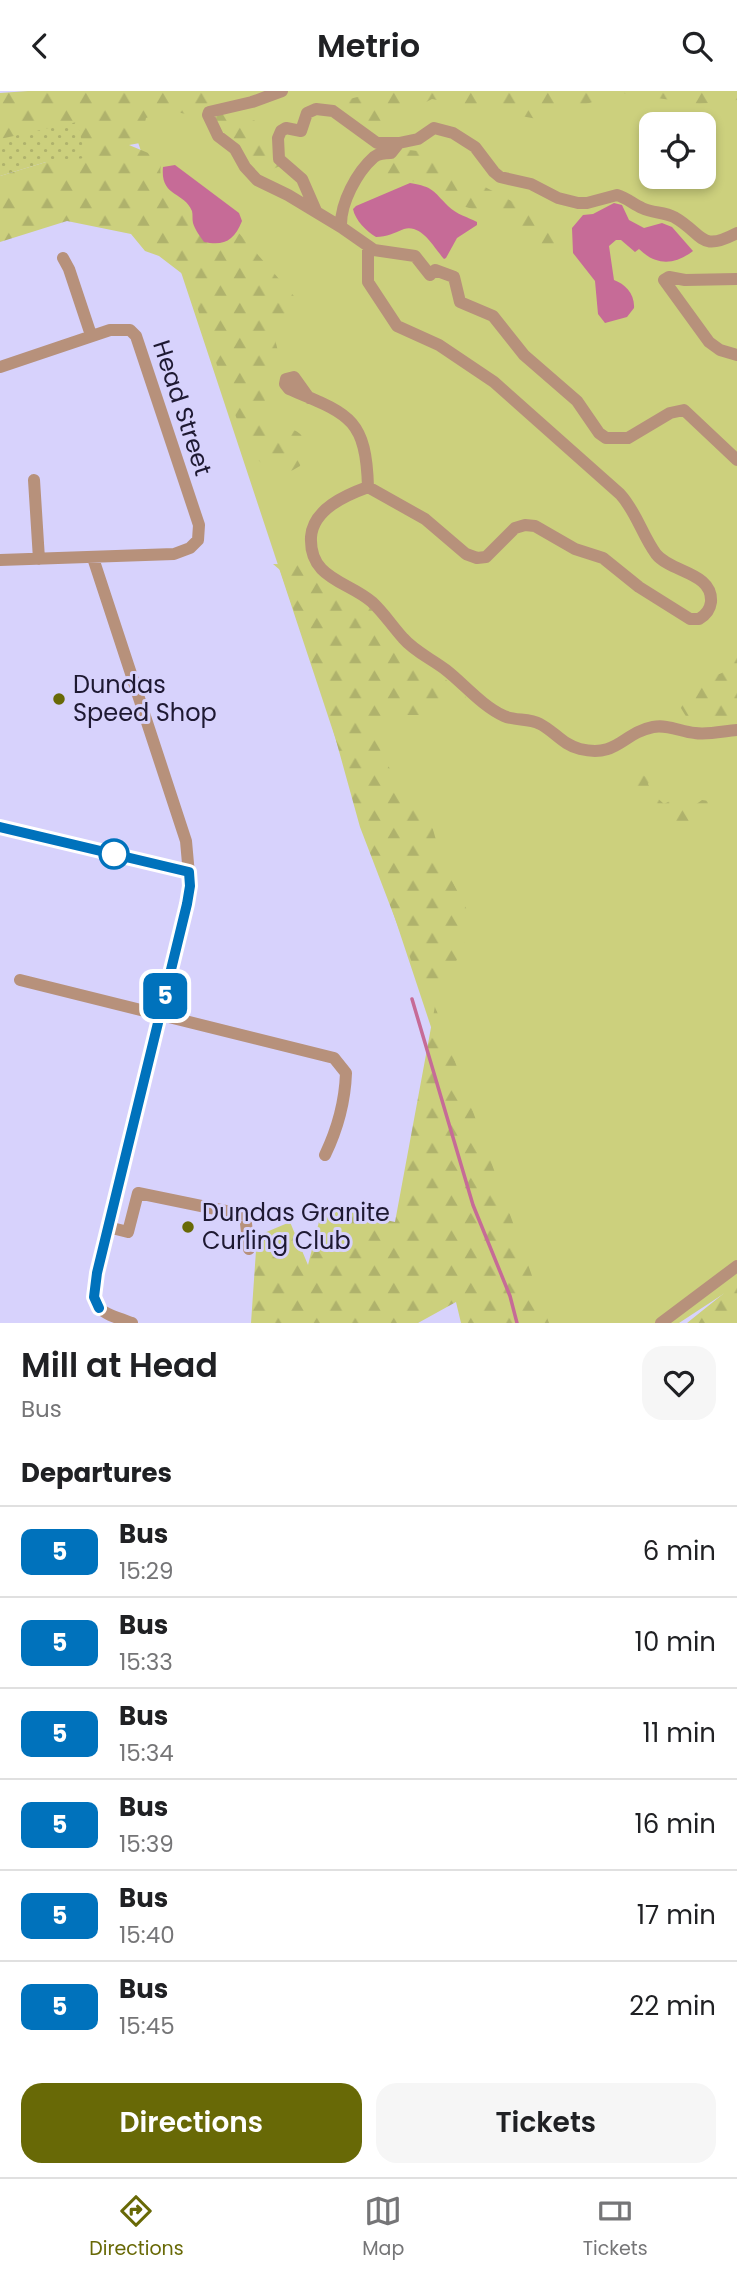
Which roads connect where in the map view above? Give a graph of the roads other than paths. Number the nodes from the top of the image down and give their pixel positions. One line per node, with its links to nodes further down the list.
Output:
1 (282, 91): 3 (street)
2 (399, 143): 3 (street); 4 (street); 5 (street)
3 (316, 211): 4 (street)
4 (341, 227): 6 (street)
5 (737, 233)
6 (368, 247): 13 (street); 15 (street)
7 (63, 258): 9 (street)
8 (737, 279): 10 (street)
9 (91, 335): 11 (street, Head Street); 16 (street, Head Street)
10 (737, 355)
11 (0, 367)
12 (309, 398): 15 (street)
13 (737, 460)
14 (34, 480): 17 (street)
15 (364, 488): 19 (street)
16 (93, 558): 17 (street); 21 (street)
17 (39, 559): 18 (street)
18 (0, 560)
19 (737, 730)
20 (0, 827): 21 (street)
21 (189, 872): 23 (street)
22 (20, 980): 23 (street)
23 (160, 1015): 24 (street); 25 (street)
24 (324, 1155)
25 (117, 1188): 26 (street); 27 (street)
26 (138, 1193): 27 (street); 28 (street)
27 (108, 1227): 30 (street)
28 (249, 1249)
29 (737, 1266): 31 (street)
30 (132, 1323)
31 (661, 1323)

